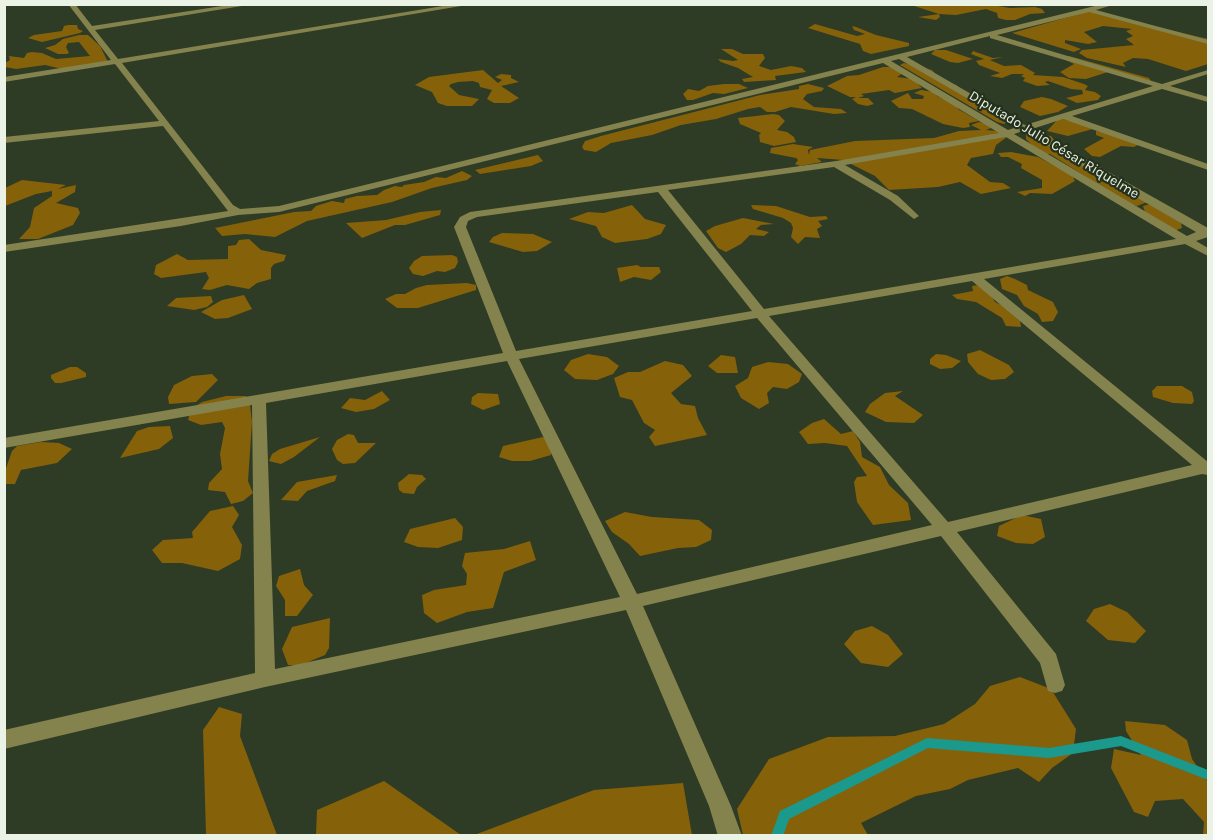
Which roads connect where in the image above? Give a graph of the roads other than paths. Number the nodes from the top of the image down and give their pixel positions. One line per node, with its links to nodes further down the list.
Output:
1 (70, 4): 7 (street)
2 (251, 4): 7 (street)
3 (1113, 4): 5 (street)
4 (464, 5): 13 (street)
5 (1102, 7): 6 (street); 8 (street)
6 (1090, 8): 9 (street); 10 (street)
7 (89, 29): 13 (street)
8 (1209, 34)
9 (991, 35): 11 (street); 16 (street)
10 (1209, 42)
11 (901, 57): 12 (street); 20 (street, Diputado Julio César Riquelme)
12 (885, 61): 21 (street, Diputado Julio César Riquelme); 26 (street)
13 (117, 63): 15 (street); 19 (street)
14 (1209, 72): 16 (street)
15 (4, 80)
16 (1161, 85): 17 (street); 18 (street)
17 (1209, 100)
18 (1066, 117): 20 (street); 24 (street)
19 (165, 123): 22 (street); 26 (street)
20 (1025, 128): 21 (street); 28 (street, Diputado Julio César Riquelme)
21 (1009, 133): 23 (street); 29 (street, Diputado Julio César Riquelme)
22 (4, 140)
23 (836, 164): 25 (street); 27 (street)
24 (1209, 167)
25 (661, 188): 33 (street); 34 (street)
26 (238, 212): 30 (street)
27 (914, 216)
28 (1208, 233): 29 (street)
29 (1188, 240): 31 (street, Diputado Julio César Riquelme); 32 (street)
30 (4, 249)
31 (1209, 253)
32 (975, 277): 33 (street); 37 (street)
33 (761, 314): 34 (street); 38 (street)
34 (511, 356): 35 (street); 39 (street)
35 (259, 400): 36 (street); 40 (street)
36 (4, 443)
37 (1208, 468): 38 (street)
38 (944, 528): 39 (street); 41 (street)
39 (632, 602): 40 (street); 43 (street)
40 (265, 679): 42 (street)
41 (1055, 686)
42 (4, 740)
43 (730, 836)

